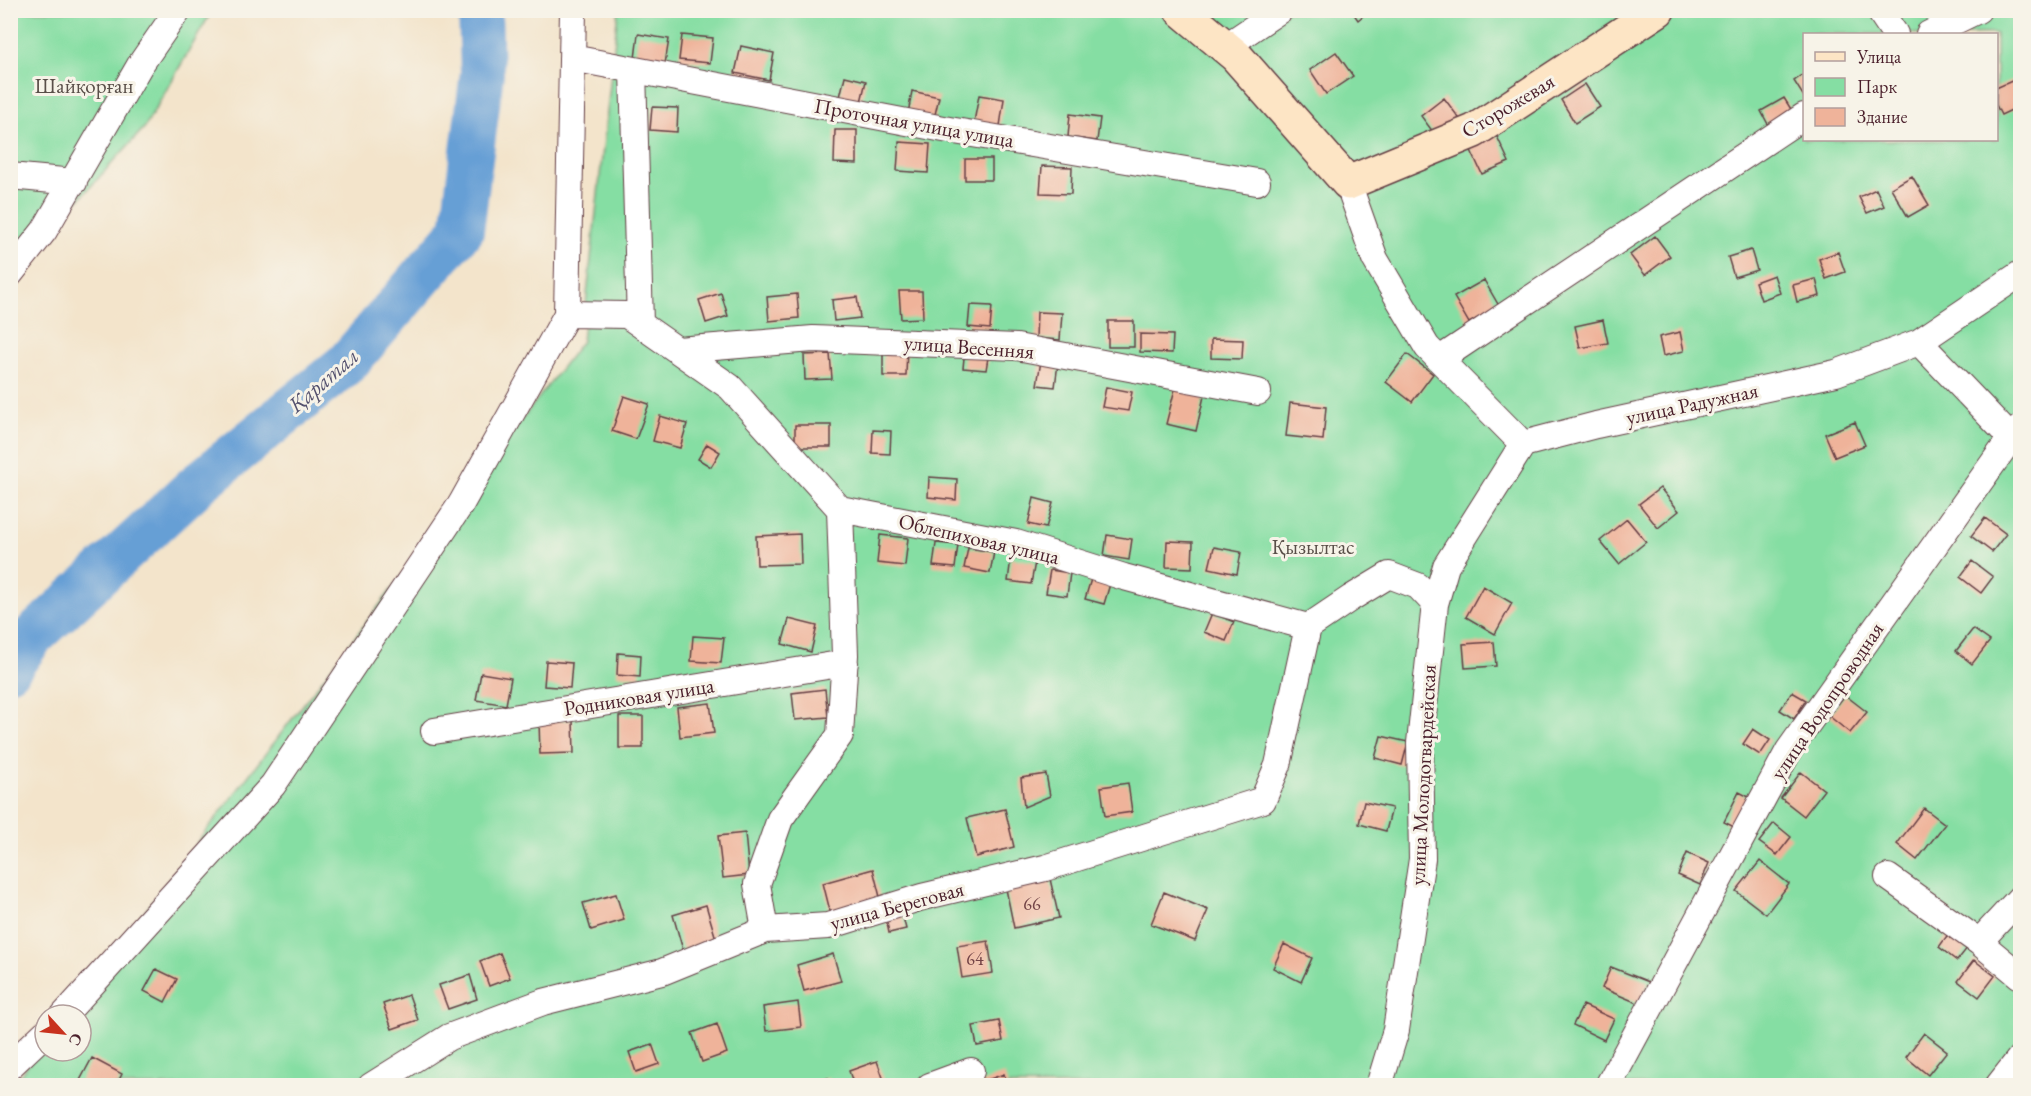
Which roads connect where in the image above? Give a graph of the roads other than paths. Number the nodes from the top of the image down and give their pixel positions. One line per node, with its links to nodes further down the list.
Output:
1 (178, 10): 15 (street)
2 (573, 10): 11 (street)
3 (1181, 10): 10 (street)
4 (1280, 10): 10 (street)
5 (1658, 10): 17 (street, Сторожевая)
6 (1879, 10): 8 (street)
7 (1978, 10): 9 (street)
8 (1894, 33)
9 (1931, 33)
10 (1225, 46): 17 (street)
11 (572, 58): 12 (street, Проточная улица улица); 20 (street)
12 (633, 70): 16 (street, Проточная улица улица); 21 (street)
13 (1803, 117): 24 (street)
14 (10, 176): 15 (street)
15 (74, 182): 18 (street)
16 (1257, 182)
17 (1348, 183): 24 (street)
18 (10, 274)
19 (2020, 274): 22 (street, улица Радужная)
20 (567, 314): 21 (street); 38 (street)
21 (640, 324): 23 (street)
22 (1919, 342): 26 (street); 27 (street, улица Радужная)
23 (678, 350): 25 (street, улица Весенняя); 28 (street)
24 (1440, 359): 27 (street)
25 (1258, 392)
26 (2016, 433): 46 (street, улица Водопроводная)
27 (1523, 444): 29 (street)
28 (840, 509): 30 (street, Облепиховая улица); 31 (street)
29 (1435, 604): 30 (street); 45 (street, улица Молодогвардейская)
30 (1308, 627): 35 (street, улица Береговая)
31 (845, 663): 32 (street, Родниковая улица); 35 (street)
32 (434, 731)
33 (1887, 877): 36 (street)
34 (2020, 898): 36 (street)
35 (765, 930): 43 (street, улица Береговая)
36 (1980, 942): 37 (street)
37 (2020, 976)
38 (75, 1003)
39 (33, 1044): 41 (street)
40 (2020, 1058): 47 (street)
41 (10, 1066)
42 (971, 1071): 44 (street)
43 (371, 1086)
44 (930, 1086)
45 (1379, 1086)
46 (1608, 1086)
47 (1998, 1086)

